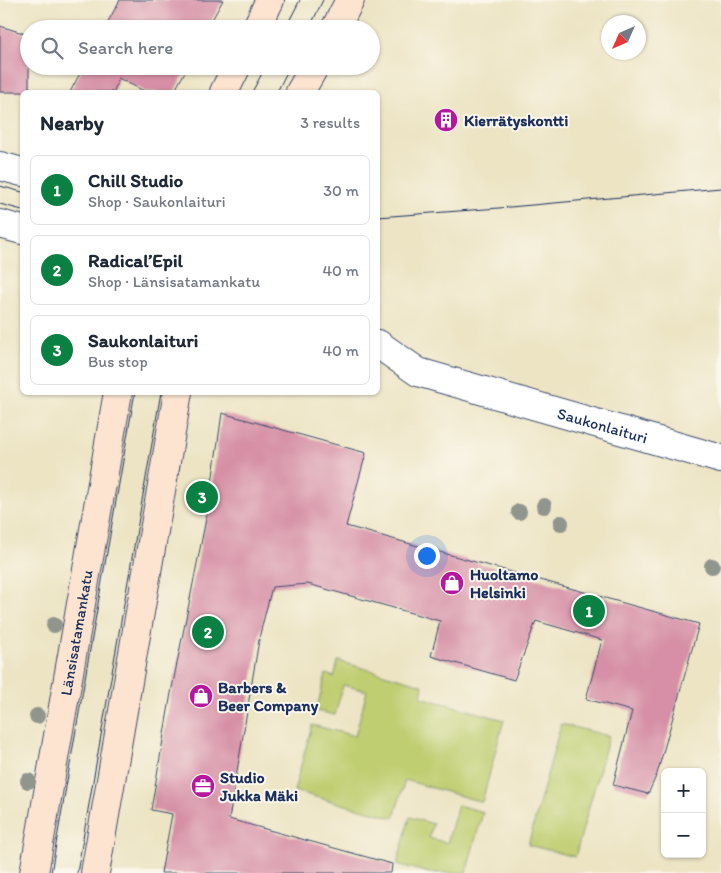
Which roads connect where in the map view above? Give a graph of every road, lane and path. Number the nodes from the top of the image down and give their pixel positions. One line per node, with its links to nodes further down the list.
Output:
1 (270, 0): 3 (main road)
2 (350, 0): 4 (main road)
3 (260, 20)
4 (340, 20)
5 (232, 75): 7 (main road)
6 (310, 75): 8 (main road)
7 (225, 90)
8 (301, 90)
9 (0, 166): 10 (street)
10 (20, 171)
11 (0, 224): 12 (street)
12 (20, 229)
13 (380, 345): 16 (street, Saukonlaituri)
14 (117, 395): 17 (main road, Länsisatamankatu)
15 (177, 395): 18 (main road)
16 (721, 459)
17 (34, 873)
18 (95, 873)

